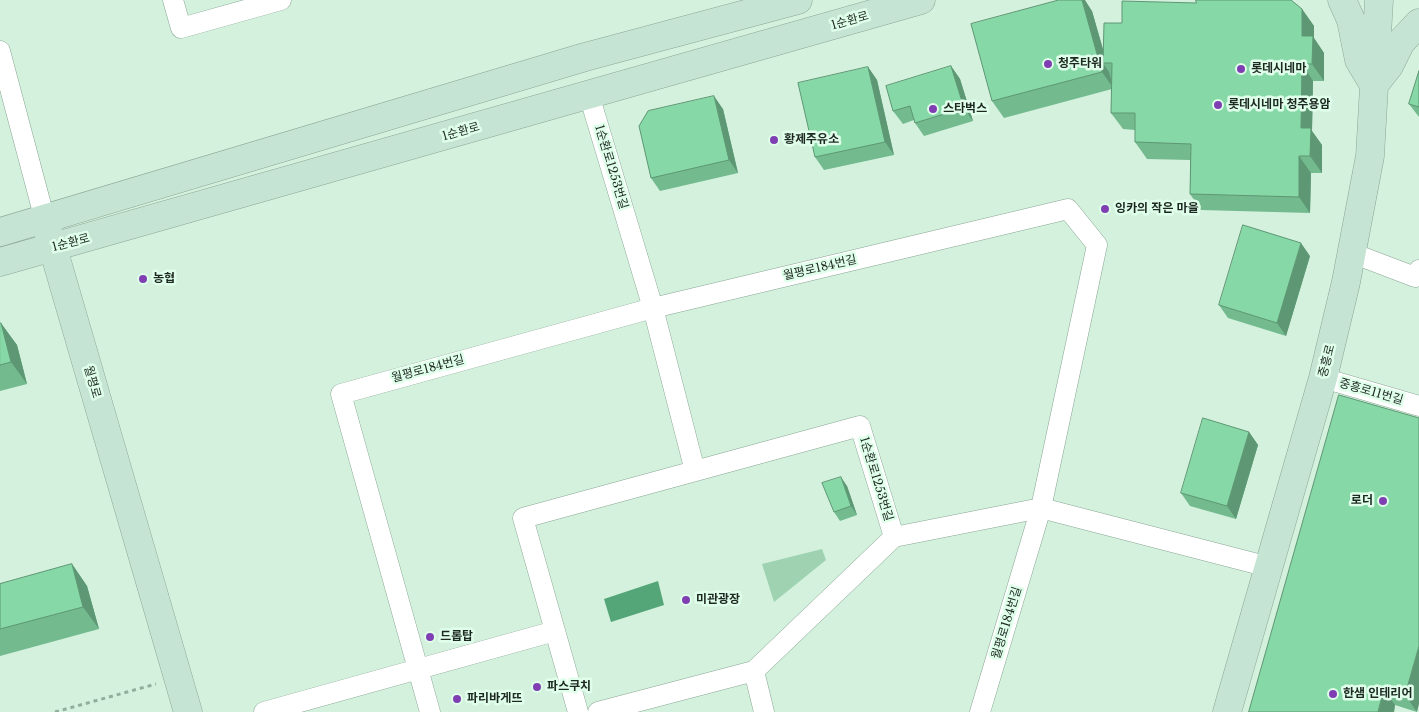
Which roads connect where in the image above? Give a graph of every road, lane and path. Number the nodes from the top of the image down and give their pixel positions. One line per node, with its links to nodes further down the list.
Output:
1 (173, 0): 2 (street)
2 (281, 0)
3 (798, 0): 11 (street)
4 (921, 0): 10 (street, 1순환로)
5 (1342, 0): 9 (street)
6 (1379, 0): 9 (street, 중흥로)
7 (1419, 23): 9 (street)
8 (0, 51): 11 (street, 월평로)
9 (1374, 85): 14 (street, 중흥로)
10 (589, 95): 13 (street, 1순환로); 17 (street, 1순환로1253번길)
11 (45, 220): 12 (street); 13 (street, 월평로)
12 (0, 232)
13 (53, 248): 15 (street, 1순환로); 27 (street, 월평로)
14 (1352, 253): 16 (street); 18 (street, 중흥로)
15 (0, 262)
16 (1419, 270)
17 (653, 308): 20 (street, 1순환로1253번길); 21 (street, 월평로184번길); 25 (street, 월평로184번길)
18 (1323, 378): 19 (street, 중흥로11번길); 23 (street, 중흥로)
19 (1419, 406)
20 (695, 471): 22 (street, 1순환로1253번길); 24 (street, 1순환로1253번길)
21 (1041, 508): 22 (street); 23 (street); 35 (street, 월평로184번길)
22 (894, 537): 26 (street, 1순환로1253번길)
23 (1269, 567): 36 (street, 중흥로)
24 (555, 631): 25 (street); 32 (street, 1순환로1253번길)
25 (418, 670): 30 (street); 31 (street, 월평로184번길)
26 (754, 671): 33 (street, 1순환로1253번길); 34 (street)
27 (178, 678): 28 (path); 29 (street, 월평로)
28 (55, 712)
29 (188, 712)
30 (264, 712)
31 (430, 712)
32 (578, 712)
33 (598, 712)
34 (764, 712)
35 (980, 712)
36 (1227, 712)

